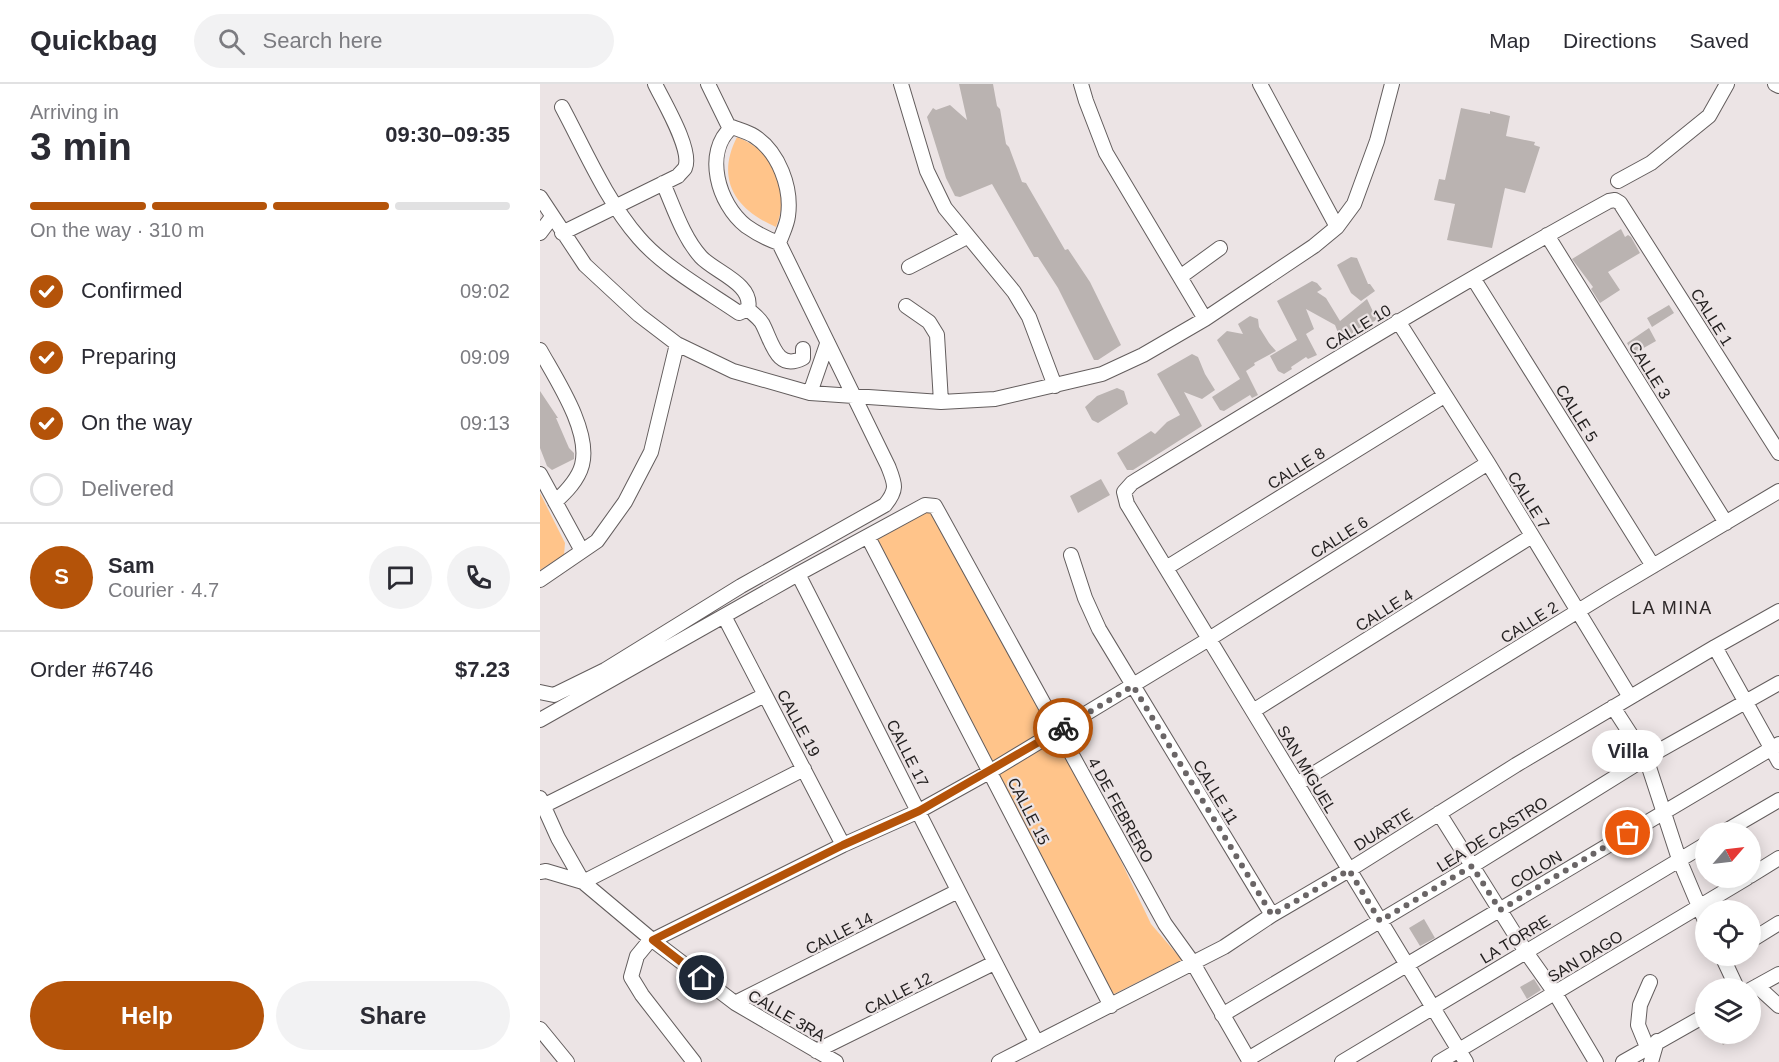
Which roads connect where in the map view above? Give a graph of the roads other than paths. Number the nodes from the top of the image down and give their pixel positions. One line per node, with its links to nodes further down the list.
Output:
1 (655, 84): 11 (street)
2 (708, 84): 9 (street)
3 (901, 84): 20 (street)
4 (1081, 84): 24 (street)
5 (1260, 84): 16 (street)
6 (1392, 84): 16 (street)
7 (1727, 84): 10 (street)
8 (562, 106): 14 (street)
9 (730, 129): 21 (street); 21 (street)
10 (1618, 181)
11 (663, 183): 14 (street); 27 (street)
12 (540, 197): 15 (street)
13 (1614, 200): 19 (street, CALLE 10); 39 (street, CALLE 1)
14 (615, 205): 18 (street); 27 (street)
15 (552, 217): 17 (street); 18 (street)
16 (1337, 227): 28 (street)
17 (540, 233)
18 (562, 233): 30 (street)
19 (1547, 235): 25 (street, CALLE 10); 45 (street, CALLE 3)
20 (967, 237): 23 (street); 34 (street)
21 (779, 243): 31 (street)
22 (1220, 248): 24 (street)
23 (909, 267)
24 (1180, 277): 28 (street)
25 (1473, 278): 29 (street, CALLE 10); 50 (street, CALLE 5)
26 (906, 306): 38 (street)
27 (748, 309): 32 (street)
28 (1205, 319): 34 (street)
29 (1398, 321): 36 (street, CALLE 7); 43 (street, CALLE 10)
30 (677, 344): 35 (street); 48 (street)
31 (827, 344): 35 (street); 37 (street)
32 (803, 349)
33 (540, 350): 44 (street)
34 (1055, 386): 38 (street)
35 (810, 393): 37 (street)
36 (1444, 396): 40 (street, CALLE 7); 51 (street, CALLE 8)
37 (853, 397): 38 (street); 61 (street)
38 (941, 402)
39 (1779, 453)
40 (1488, 464): 47 (street, CALLE 7); 57 (street, CALLE 6)
41 (540, 474): 44 (street)
42 (1779, 491): 45 (street, CALLE 2)
43 (1124, 492): 51 (street, SAN MIGUEL)
44 (555, 502): 48 (street)
45 (1726, 523): 50 (street, CALLE 2)
46 (868, 537): 52 (street); 68 (street, 4 DE FEBRERO); 73 (street, CALLE 15)
47 (1532, 537): 54 (street, CALLE 7); 66 (street, CALLE 4)
48 (582, 551): 53 (street)
49 (1071, 555): 60 (street, CALLE 11)
50 (1653, 566): 54 (street, CALLE 2)
51 (1166, 568): 57 (street, SAN MIGUEL)
52 (798, 574): 56 (street); 77 (street, CALLE 17)
53 (540, 580)
54 (1579, 611): 63 (street, CALLE 7); 74 (street, CALLE 2)
55 (1779, 611): 58 (street, DUARTE)
56 (724, 616): 62 (street, CALLE 19); 67 (street)
57 (1209, 639): 60 (street, CALLE 6); 66 (street, SAN MIGUEL)
58 (1715, 647): 63 (street, DUARTE); 64 (street)
59 (1779, 683): 64 (street, LEA DE CASTRO)
60 (1133, 686): 68 (street, CALLE 6); 96 (street, CALLE 11)
61 (540, 692)
62 (765, 695): 72 (street, CALLE 19); 76 (street)
63 (1630, 697): 65 (street, DUARTE)
64 (1746, 703): 69 (street); 70 (street, LEA DE CASTRO)
65 (1613, 707): 70 (street); 79 (street, DUARTE)
66 (1253, 711): 74 (street, SAN MIGUEL)
67 (540, 720)
68 (1059, 731): 73 (street, CALLE 6); 103 (street, 4 DE FEBRERO)
69 (1775, 746): 71 (street); 78 (street, COLON)
70 (1646, 758): 78 (street); 85 (street, LEA DE CASTRO)
71 (1779, 762)
72 (804, 769): 81 (street, CALLE 19); 89 (street)
73 (991, 771): 77 (street, CALLE 6); 111 (street, CALLE 15)
74 (1297, 784): 87 (street, SAN MIGUEL)
75 (1779, 800): 80 (street)
76 (542, 802): 89 (street)
77 (919, 811): 81 (street, CALLE 6); 91 (street, CALLE 17)
78 (1665, 812): 84 (street); 95 (street, COLON)
79 (1439, 813): 85 (street); 87 (street, DUARTE)
80 (1741, 822)
81 (843, 845): 100 (street, CALLE 6)
82 (1695, 850): 84 (street, LA TORRE)
83 (1779, 858): 86 (street, SAN DAGO)
84 (1679, 859): 92 (street); 101 (street, LA TORRE)
85 (1472, 866): 95 (street); 97 (street, LEA DE CASTRO)
86 (1761, 869)
87 (1349, 870): 96 (street, DUARTE); 97 (street, SAN MIGUEL)
88 (540, 872): 89 (street)
89 (583, 882): 100 (street, CALLE 3RA)
90 (1730, 888): 93 (street, SAN DAGO)
91 (958, 891): 102 (street, CALLE 17); 110 (street, CALLE 14)
92 (1695, 900)
93 (1710, 900)
94 (1695, 909): 108 (street, SAN DAGO)
95 (1500, 910): 101 (street); 104 (street, COLON)
96 (1272, 915): 103 (street, DUARTE)
97 (1380, 921): 104 (street, SAN MIGUEL); 114 (street, LEA DE CASTRO)
98 (1779, 923): 99 (street)
99 (1761, 934)
100 (652, 939): 110 (street, CALLE 3RA); 123 (street)
101 (1526, 952): 108 (street); 113 (street, LA TORRE)
102 (994, 963): 117 (street, CALLE 17); 119 (street, CALLE 12)
103 (1193, 963): 111 (street, DUARTE); 114 (street, 4 DE FEBRERO)
104 (1407, 965): 113 (street, SAN MIGUEL); 121 (street, COLON)
105 (1779, 974): 107 (street)
106 (1650, 982): 118 (street)
107 (1761, 984)
108 (1555, 993): 120 (street, SAN DAGO); 128 (street)
109 (1761, 993): 112 (street)
110 (735, 1003): 119 (street, CALLE 3RA)
111 (1111, 1006): 117 (street, DUARTE)
112 (1779, 1006)
113 (1433, 1007): 120 (street, SAN MIGUEL); 126 (street, LA TORRE)
114 (1222, 1016): 121 (street, 4 DE FEBRERO)
115 (1695, 1021): 118 (street)
116 (540, 1029): 122 (street)
117 (1037, 1043): 125 (street, DUARTE)
118 (1652, 1044): 129 (street); 130 (street)
119 (816, 1051): 124 (street, CALLE 3RA)
120 (1462, 1056): 127 (street, SAN DAGO)
121 (1249, 1060)
122 (567, 1062)
123 (694, 1062)
124 (836, 1062)
125 (999, 1062)
126 (1342, 1062)
127 (1439, 1062)
128 (1596, 1062)
129 (1623, 1062)
130 (1651, 1062)

